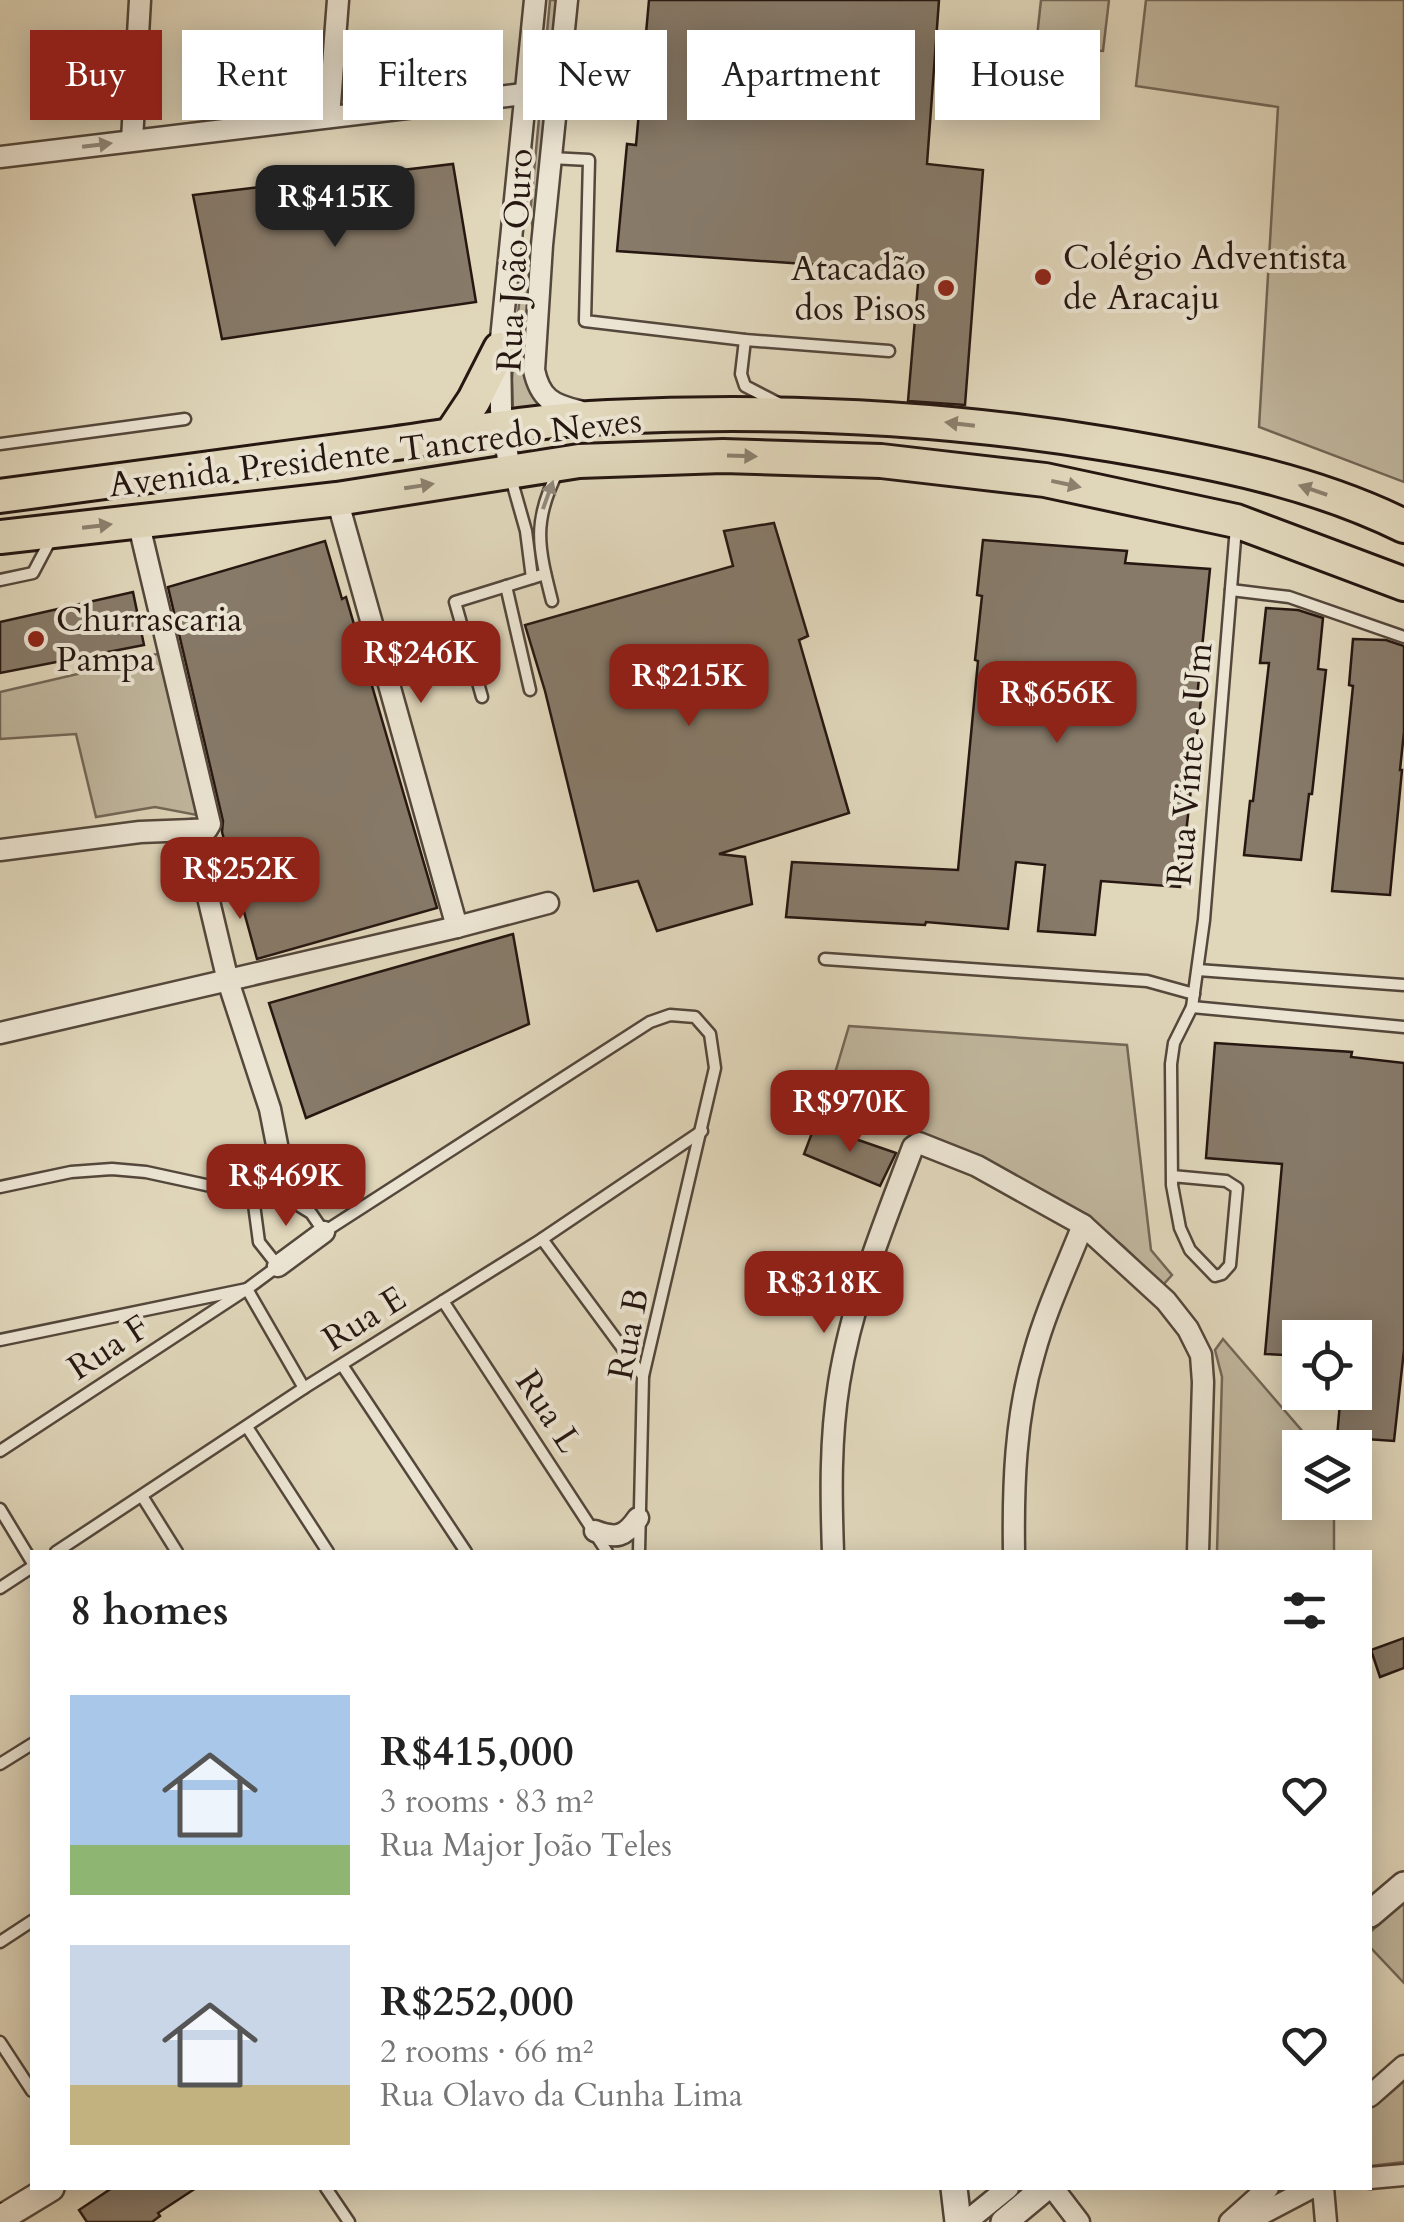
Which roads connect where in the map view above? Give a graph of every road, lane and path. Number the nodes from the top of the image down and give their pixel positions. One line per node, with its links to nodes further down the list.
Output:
1 (140, 0): 8 (street)
2 (338, 0): 7 (street)
3 (534, 0): 5 (street, Rua João Ouro)
4 (567, 0): 10 (street, Rua João Ouro)
5 (530, 30)
6 (523, 94): 7 (street); 11 (street, Rua João Ouro)
7 (329, 117): 8 (street)
8 (132, 140): 9 (street, one-way to 8)
9 (0, 157)
10 (551, 158): 12 (street, Rua João Ouro); 13 (lane)
11 (512, 238): 12 (street); 14 (street, Rua João Ouro)
12 (542, 244): 17 (street, Rua João Ouro)
13 (745, 340): 15 (lane); 16 (lane)
14 (500, 349): 19 (street, Rua João Ouro); 20 (main road)
15 (889, 351)
16 (812, 416): 17 (main road, Avenida Presidente Tancredo Neves); 28 (main road, Avenida Presidente Tancredo Neves, one-way to 16)
17 (605, 417): 19 (main road, Avenida Presidente Tancredo Neves)
18 (185, 419): 21 (lane)
19 (503, 427): 20 (main road, Avenida Presidente Tancredo Neves); 23 (street, Rua João Ouro)
20 (450, 436): 24 (main road, Avenida Presidente Tancredo Neves)
21 (0, 444)
22 (562, 464): 23 (main road, Avenida Presidente Tancredo Neves); 27 (main road, Avenida Presidente Tancredo Neves, one-way to 27); 31 (lane, one-way to 22)
23 (510, 473): 25 (main road, Avenida Presidente Tancredo Neves, one-way to 23); 32 (lane)
24 (0, 496)
25 (337, 499): 26 (main road, Avenida Presidente Tancredo Neves); 44 (street)
26 (138, 520): 29 (main road, Avenida Presidente Tancredo Neves, one-way to 26); 41 (street)
27 (1236, 521): 34 (main road, Avenida Presidente Tancredo Neves); 36 (lane, Rua Vinte e Um)
28 (1404, 526)
29 (54, 531): 30 (main road, Avenida Presidente Tancredo Neves); 33 (lane)
30 (0, 537)
31 (545, 574): 32 (lane); 37 (lane)
32 (532, 578): 35 (lane)
33 (0, 580)
34 (1404, 584)
35 (506, 586): 39 (lane); 40 (lane)
36 (1231, 590): 38 (lane); 46 (lane, Rua Vinte e Um)
37 (552, 601)
38 (1404, 637)
39 (530, 690)
40 (482, 698)
41 (192, 830): 42 (street); 47 (street)
42 (0, 850)
43 (548, 903): 44 (street)
44 (457, 928): 47 (street)
45 (824, 959): 49 (lane)
46 (1198, 970): 48 (lane); 49 (lane, Rua Vinte e Um)
47 (228, 981): 52 (street); 54 (street)
48 (1404, 985)
49 (1194, 994): 50 (lane, Rua Vinte e Um)
50 (1192, 1007): 51 (lane); 55 (lane, Rua Vinte e Um)
51 (1404, 1027)
52 (0, 1033)
53 (702, 1130): 60 (lane, Rua B); 61 (lane, Rua E); 67 (lane, Rua B)
54 (279, 1155): 58 (lane)
55 (1172, 1181): 55 (lane, Rua Vinte e Um)
56 (0, 1187): 57 (lane)
57 (253, 1197): 58 (lane); 62 (lane)
58 (282, 1201): 60 (lane)
59 (1083, 1225): 81 (street); 82 (street); 83 (street)
60 (324, 1232): 62 (street)
61 (542, 1239): 64 (lane, Rua E); 67 (lane)
62 (278, 1266): 63 (lane, Rua F)
63 (247, 1289): 65 (lane); 68 (lane); 70 (lane, Rua F)
64 (443, 1301): 66 (lane, Rua E); 74 (lane, Rua L)
65 (0, 1340)
66 (342, 1365): 68 (lane, Rua E); 78 (lane)
67 (644, 1376): 73 (lane, Rua B)
68 (304, 1388): 69 (lane, Rua E)
69 (247, 1427): 71 (lane, Rua E); 77 (lane)
70 (0, 1451)
71 (142, 1496): 75 (lane, Rua E); 76 (lane)
72 (0, 1509): 84 (lane)
73 (638, 1518): 74 (street); 80 (lane, Rua B)
74 (595, 1531): 79 (lane, Rua L)
75 (59, 1550)
76 (176, 1550)
77 (327, 1550)
78 (465, 1550)
79 (606, 1550)
80 (639, 1550)
81 (833, 1550)
82 (1014, 1550)
83 (1198, 1550)
84 (30, 1562)
85 (30, 1566): 86 (lane)
86 (0, 1588)
87 (30, 1745): 88 (lane)
88 (0, 1764)
89 (1404, 1886): 90 (street)
90 (1372, 1912)
91 (30, 1922): 92 (lane)
92 (0, 1942)
93 (0, 2042): 95 (lane)
94 (1404, 2066): 96 (street)
95 (30, 2088)
96 (1372, 2094)
97 (1404, 2175): 98 (street)
98 (1372, 2178)
99 (48, 2190): 108 (street)
100 (327, 2190): 109 (lane)
101 (1005, 2190): 107 (street)
102 (1044, 2190): 110 (street)
103 (1055, 2190): 111 (street)
104 (1266, 2190): 112 (street)
105 (1307, 2190): 113 (street)
106 (1323, 2190): 114 (street)
107 (966, 2214)
108 (1, 2220)
109 (349, 2222)
110 (1004, 2222)
111 (1079, 2222)
112 (1230, 2222)
113 (1246, 2222)
114 (1326, 2222)

